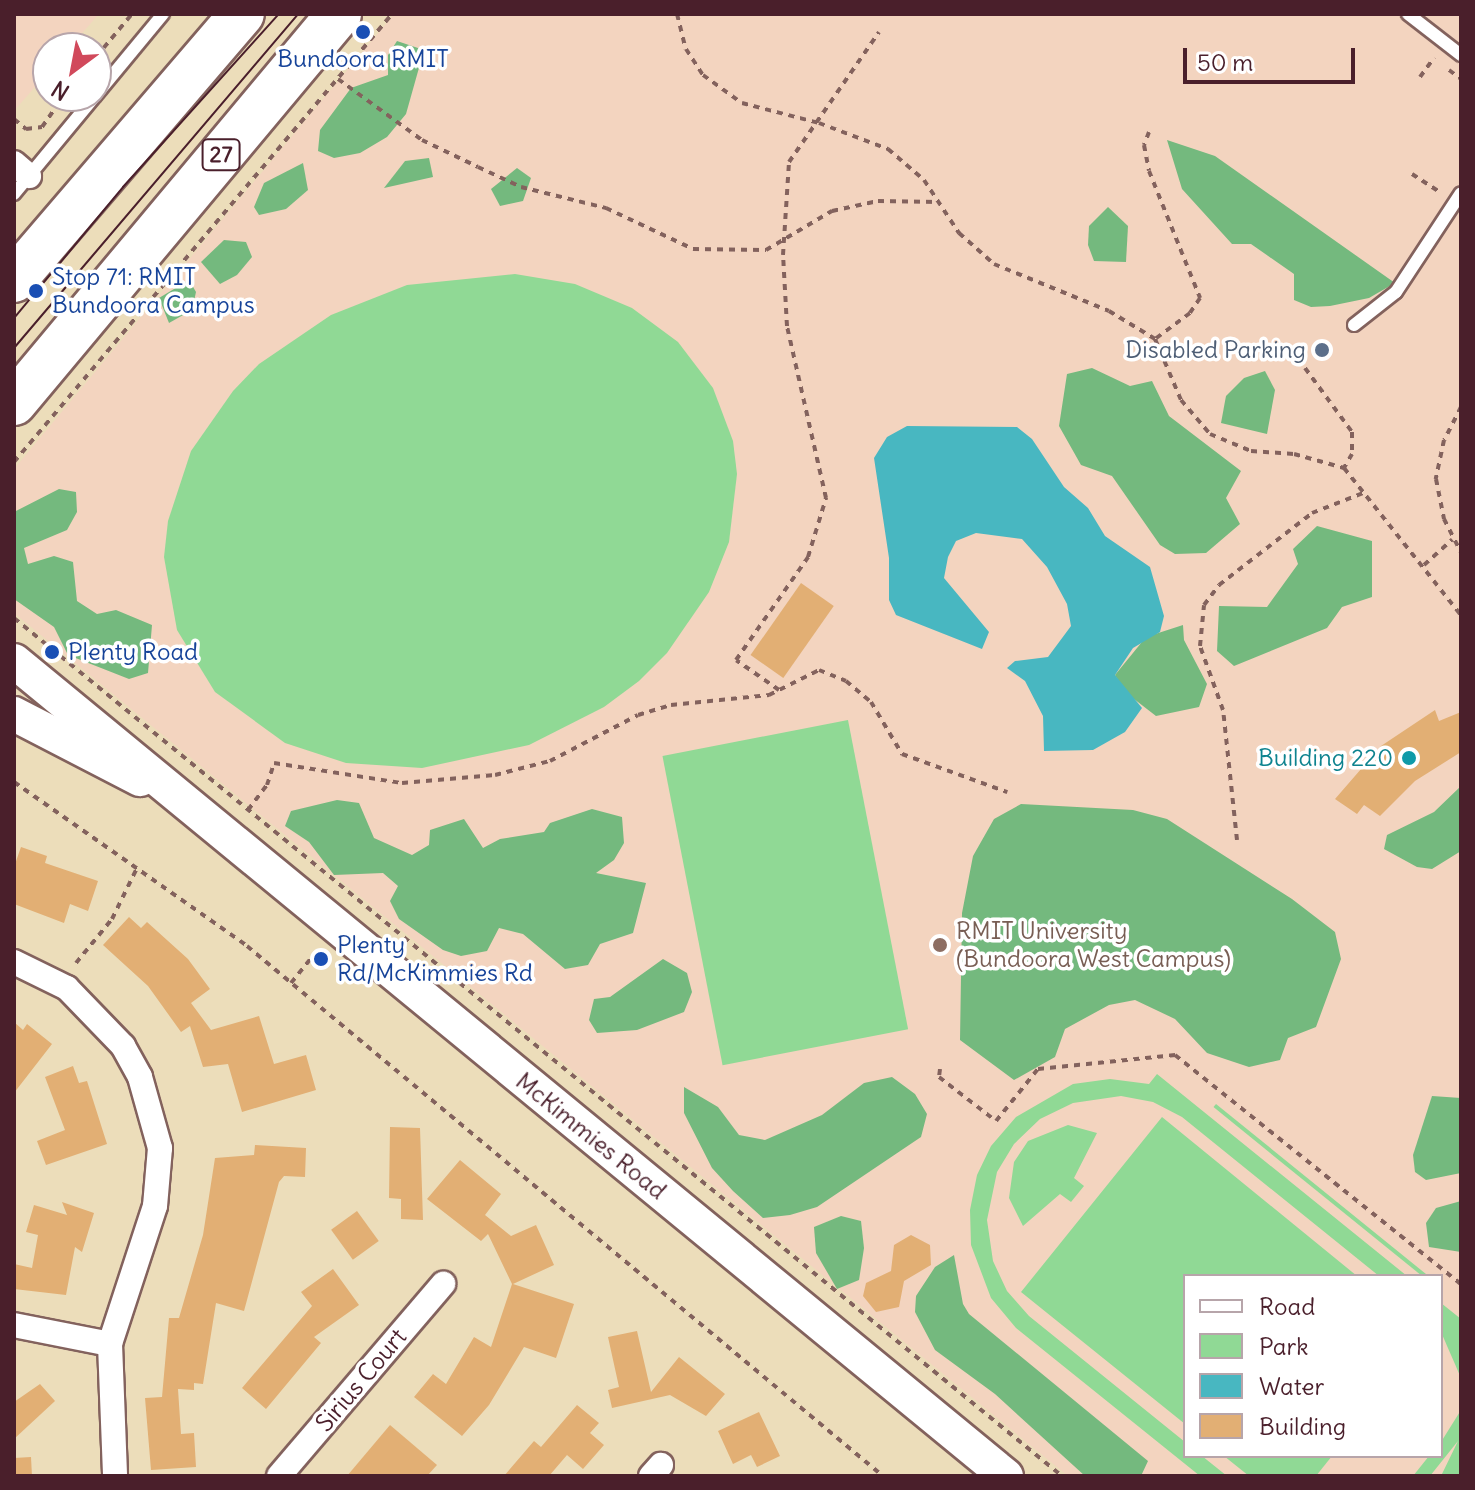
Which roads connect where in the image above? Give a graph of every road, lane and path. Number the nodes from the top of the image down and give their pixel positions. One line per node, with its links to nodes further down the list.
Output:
1 (132, 14): 9 (path)
2 (163, 14): 12 (lane)
3 (242, 14): 25 (highway)
4 (339, 14): 29 (highway, 27)
5 (392, 14): 14 (path)
6 (677, 14): 18 (path)
7 (1408, 14): 10 (lane)
8 (879, 32): 18 (path)
9 (112, 38)
10 (1461, 55)
11 (1434, 58): 13 (path)
12 (112, 76)
13 (1420, 77)
14 (338, 79): 24 (path); 31 (path)
15 (53, 112): 17 (path)
16 (81, 112): 21 (lane)
17 (14, 120)
18 (819, 123): 23 (path); 24 (path)
19 (1149, 132): 27 (path)
20 (1412, 174): 22 (path)
21 (19, 178)
22 (1458, 198): 26 (lane)
23 (939, 202): 24 (path); 27 (path)
24 (783, 238): 40 (path)
25 (14, 280)
26 (1354, 325)
27 (1155, 339): 32 (path)
28 (1305, 368): 32 (path)
29 (14, 403)
30 (1461, 407): 34 (path)
31 (14, 462)
32 (1344, 468): 33 (path)
33 (1366, 492): 36 (path); 46 (path)
34 (1453, 540): 35 (path); 36 (path)
35 (1461, 553)
36 (1424, 565): 37 (path)
37 (1461, 615)
38 (14, 618): 45 (path)
39 (14, 661): 44 (main road, McKimmies Road)
40 (779, 690): 43 (path); 45 (path)
41 (14, 714): 44 (main road, McKimmies Road)
42 (14, 782): 47 (path)
43 (1007, 792)
44 (176, 797): 60 (main road, McKimmies Road)
45 (248, 810): 61 (path)
46 (1237, 840)
47 (137, 868): 50 (path); 51 (path)
48 (314, 955): 51 (path)
49 (14, 962): 56 (street)
50 (76, 963)
51 (291, 983): 59 (path)
52 (940, 1069): 54 (path)
53 (443, 1284): 58 (street, Sirius Court)
54 (1461, 1284)
55 (14, 1325): 56 (street)
56 (110, 1344): 57 (street)
57 (115, 1476)
58 (279, 1476)
59 (883, 1476)
60 (1006, 1476)
61 (1062, 1476)

